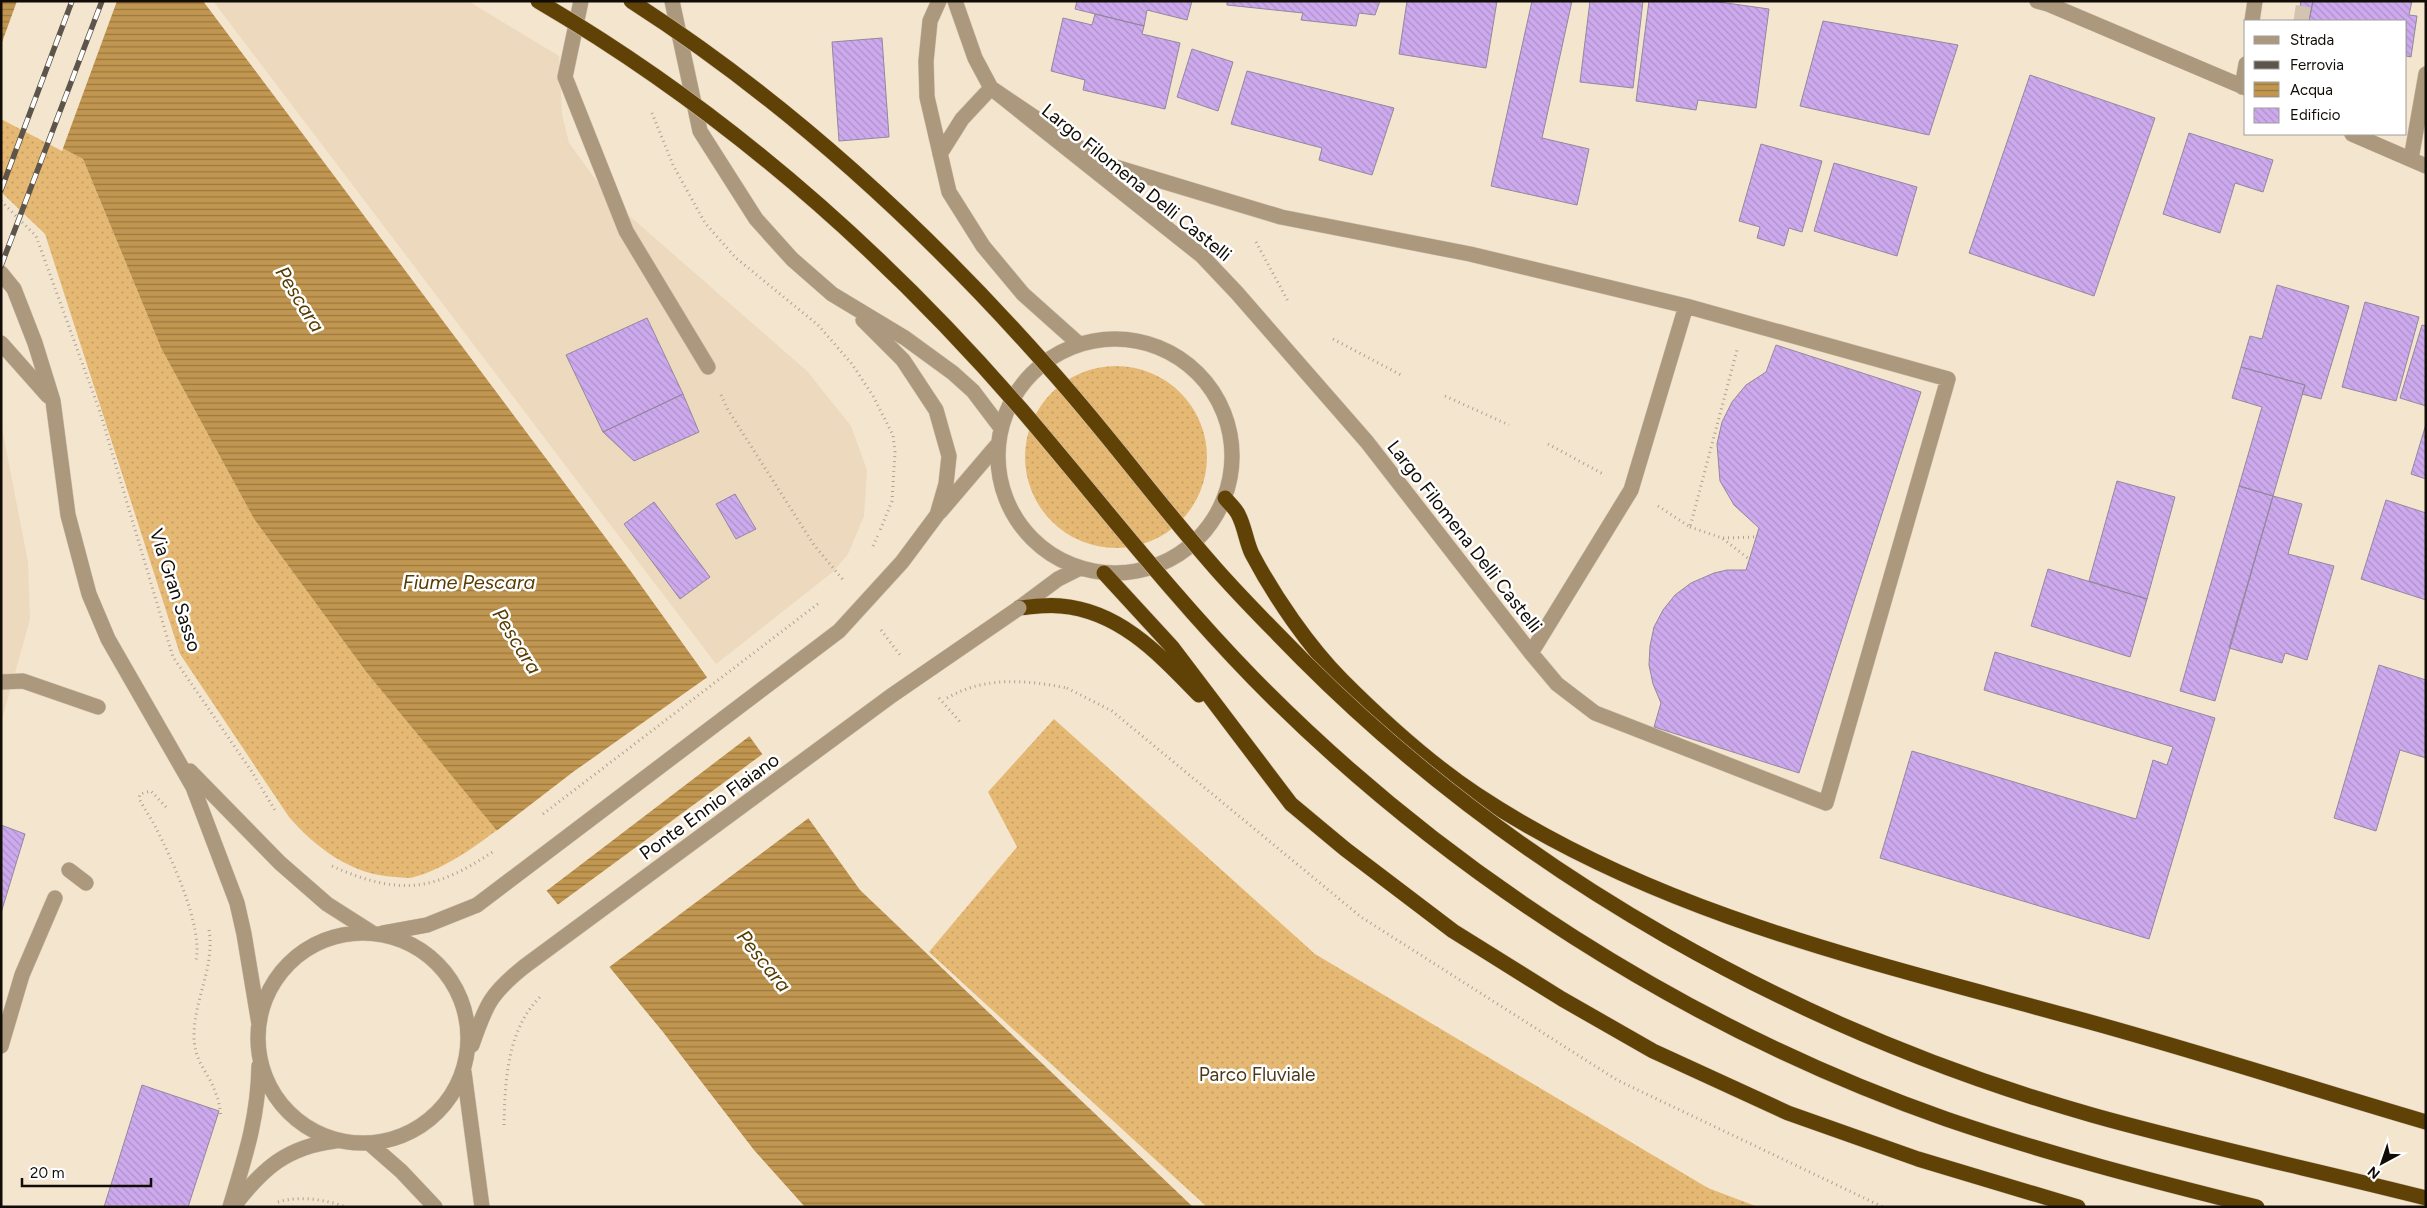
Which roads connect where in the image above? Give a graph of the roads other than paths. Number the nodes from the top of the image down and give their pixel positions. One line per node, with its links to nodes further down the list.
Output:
1 (538, 1): 52 (highway, bridge)
2 (581, 1): 22 (street)
3 (631, 1): 47 (highway, bridge)
4 (672, 1): 18 (street)
5 (939, 1): 14 (street)
6 (955, 1): 12 (street, Largo Filomena Delli Castelli)
7 (2255, 1): 9 (street)
8 (2044, 2): 11 (street)
9 (2252, 20)
10 (2426, 74): 15 (street)
11 (2244, 87)
12 (990, 88): 14 (street); 19 (street, Largo Filomena Delli Castelli); 31 (street, Largo Filomena Delli Castelli)
13 (2354, 135): 15 (street)
14 (940, 154): 21 (street)
15 (2411, 159): 16 (street)
16 (2426, 166)
17 (1, 273): 23 (street)
18 (840, 299): 24 (street); 27 (street)
19 (1686, 306): 31 (street, Largo Filomena Delli Castelli); 31 (street)
20 (1, 343): 23 (street)
21 (1079, 344): 24 (street); 26 (street)
22 (708, 367)
23 (53, 401): 35 (street)
24 (1001, 428): 25 (street)
25 (998, 444): 27 (street); 28 (street)
26 (1225, 498): 29 (street); 44 (highway)
27 (937, 514): 39 (street, bridge)
28 (1080, 568): 29 (street); 30 (street, Ponte Ennio Flaiano)
29 (1104, 572): 34 (highway)
30 (1018, 608): 34 (highway); 43 (street, Ponte Ennio Flaiano, bridge)
31 (1531, 654)
32 (1, 682): 33 (street)
33 (98, 707)
34 (1231, 726): 51 (highway)
35 (181, 763): 39 (street); 40 (street)
36 (69, 870): 37 (street)
37 (86, 883)
38 (55, 898): 41 (street)
39 (376, 933): 40 (street); 43 (street)
40 (259, 1024): 42 (street)
41 (1, 1046)
42 (259, 1055): 45 (street); 48 (street)
43 (464, 1069): 46 (street); 50 (street)
44 (2426, 1122)
45 (338, 1140): 46 (street); 48 (street)
46 (368, 1143): 49 (street)
47 (2426, 1198)
48 (232, 1207)
49 (435, 1207)
50 (482, 1207)
51 (2078, 1207)
52 (2257, 1207)

